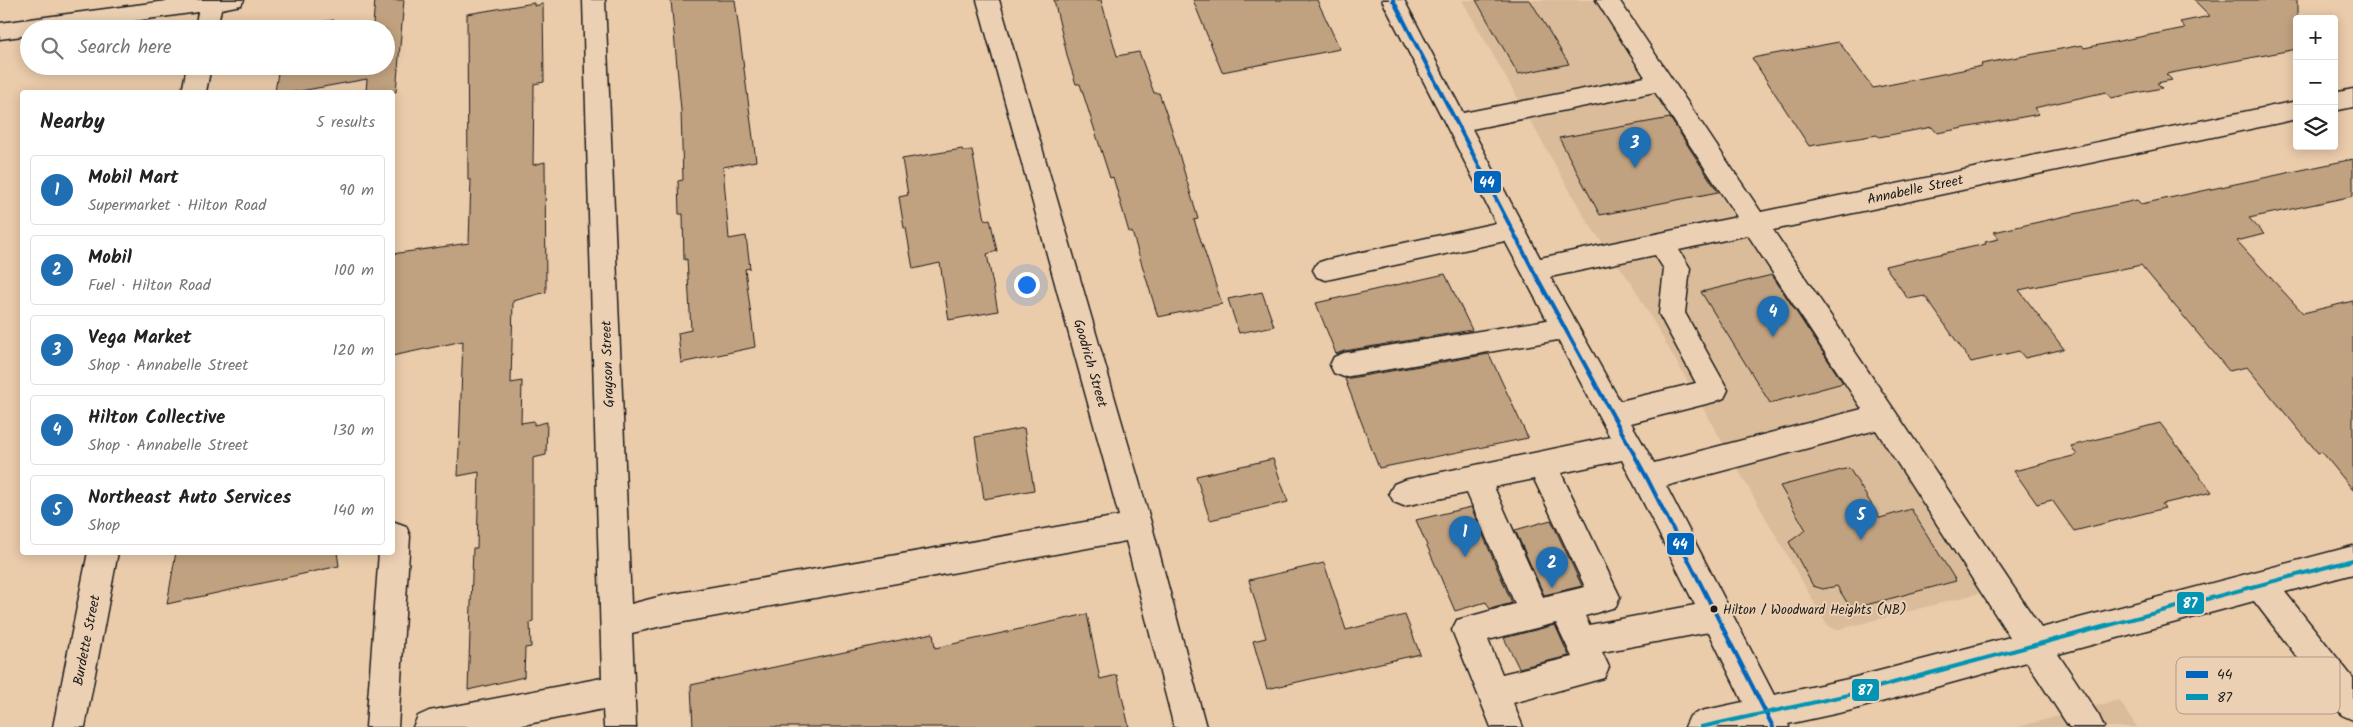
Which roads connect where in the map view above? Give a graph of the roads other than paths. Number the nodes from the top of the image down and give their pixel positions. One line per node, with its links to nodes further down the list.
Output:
1 (594, 0): 39 (street, Grayson Street)
2 (988, 0): 31 (street, Goodrich Street)
3 (1393, 0): 16 (street)
4 (1607, 0): 11 (street)
5 (219, 1): 6 (street); 7 (street)
6 (80, 20)
7 (210, 20)
8 (20, 28): 9 (street)
9 (0, 31)
10 (197, 75): 12 (street)
11 (1662, 82): 16 (street); 17 (street)
12 (194, 90)
13 (2353, 98): 14 (street)
14 (2338, 101)
15 (2293, 111): 17 (street, Annabelle Street)
16 (1456, 123): 18 (street)
17 (1755, 222): 19 (street, Annabelle Street); 25 (street)
18 (1512, 229): 20 (street); 21 (street)
19 (1661, 242): 21 (street, Annabelle Street); 24 (street)
20 (1326, 270)
21 (1534, 270): 22 (street)
22 (1565, 328): 23 (street); 24 (street)
23 (1344, 365)
24 (1613, 415): 26 (street)
25 (1883, 416): 29 (street); 41 (street)
26 (1629, 446): 27 (street); 29 (street)
27 (1542, 464): 28 (street); 36 (street)
28 (1475, 478): 30 (street); 37 (street)
29 (1647, 478): 38 (street)
30 (1404, 492)
31 (1136, 526): 39 (street); 52 (street, Goodrich Street)
32 (102, 555): 48 (street, Burdette Street)
33 (394, 555): 49 (street)
34 (2353, 560): 35 (street)
35 (2261, 585): 41 (street); 42 (street)
36 (1564, 607): 37 (street); 40 (street)
37 (1535, 614): 45 (street)
38 (1717, 616): 40 (street); 47 (street)
39 (616, 622): 44 (street, Grayson Street)
40 (1580, 642): 45 (street)
41 (2035, 645): 47 (street); 55 (street)
42 (2317, 657)
43 (2340, 687): 46 (street)
44 (618, 691): 50 (street); 51 (street, Grayson Street)
45 (1492, 692): 53 (street)
46 (2353, 704)
47 (1769, 720): 54 (street)
48 (69, 727)
49 (382, 727)
50 (429, 727)
51 (620, 727)
52 (1190, 727)
53 (1507, 727)
54 (1701, 727)
55 (2088, 727)

